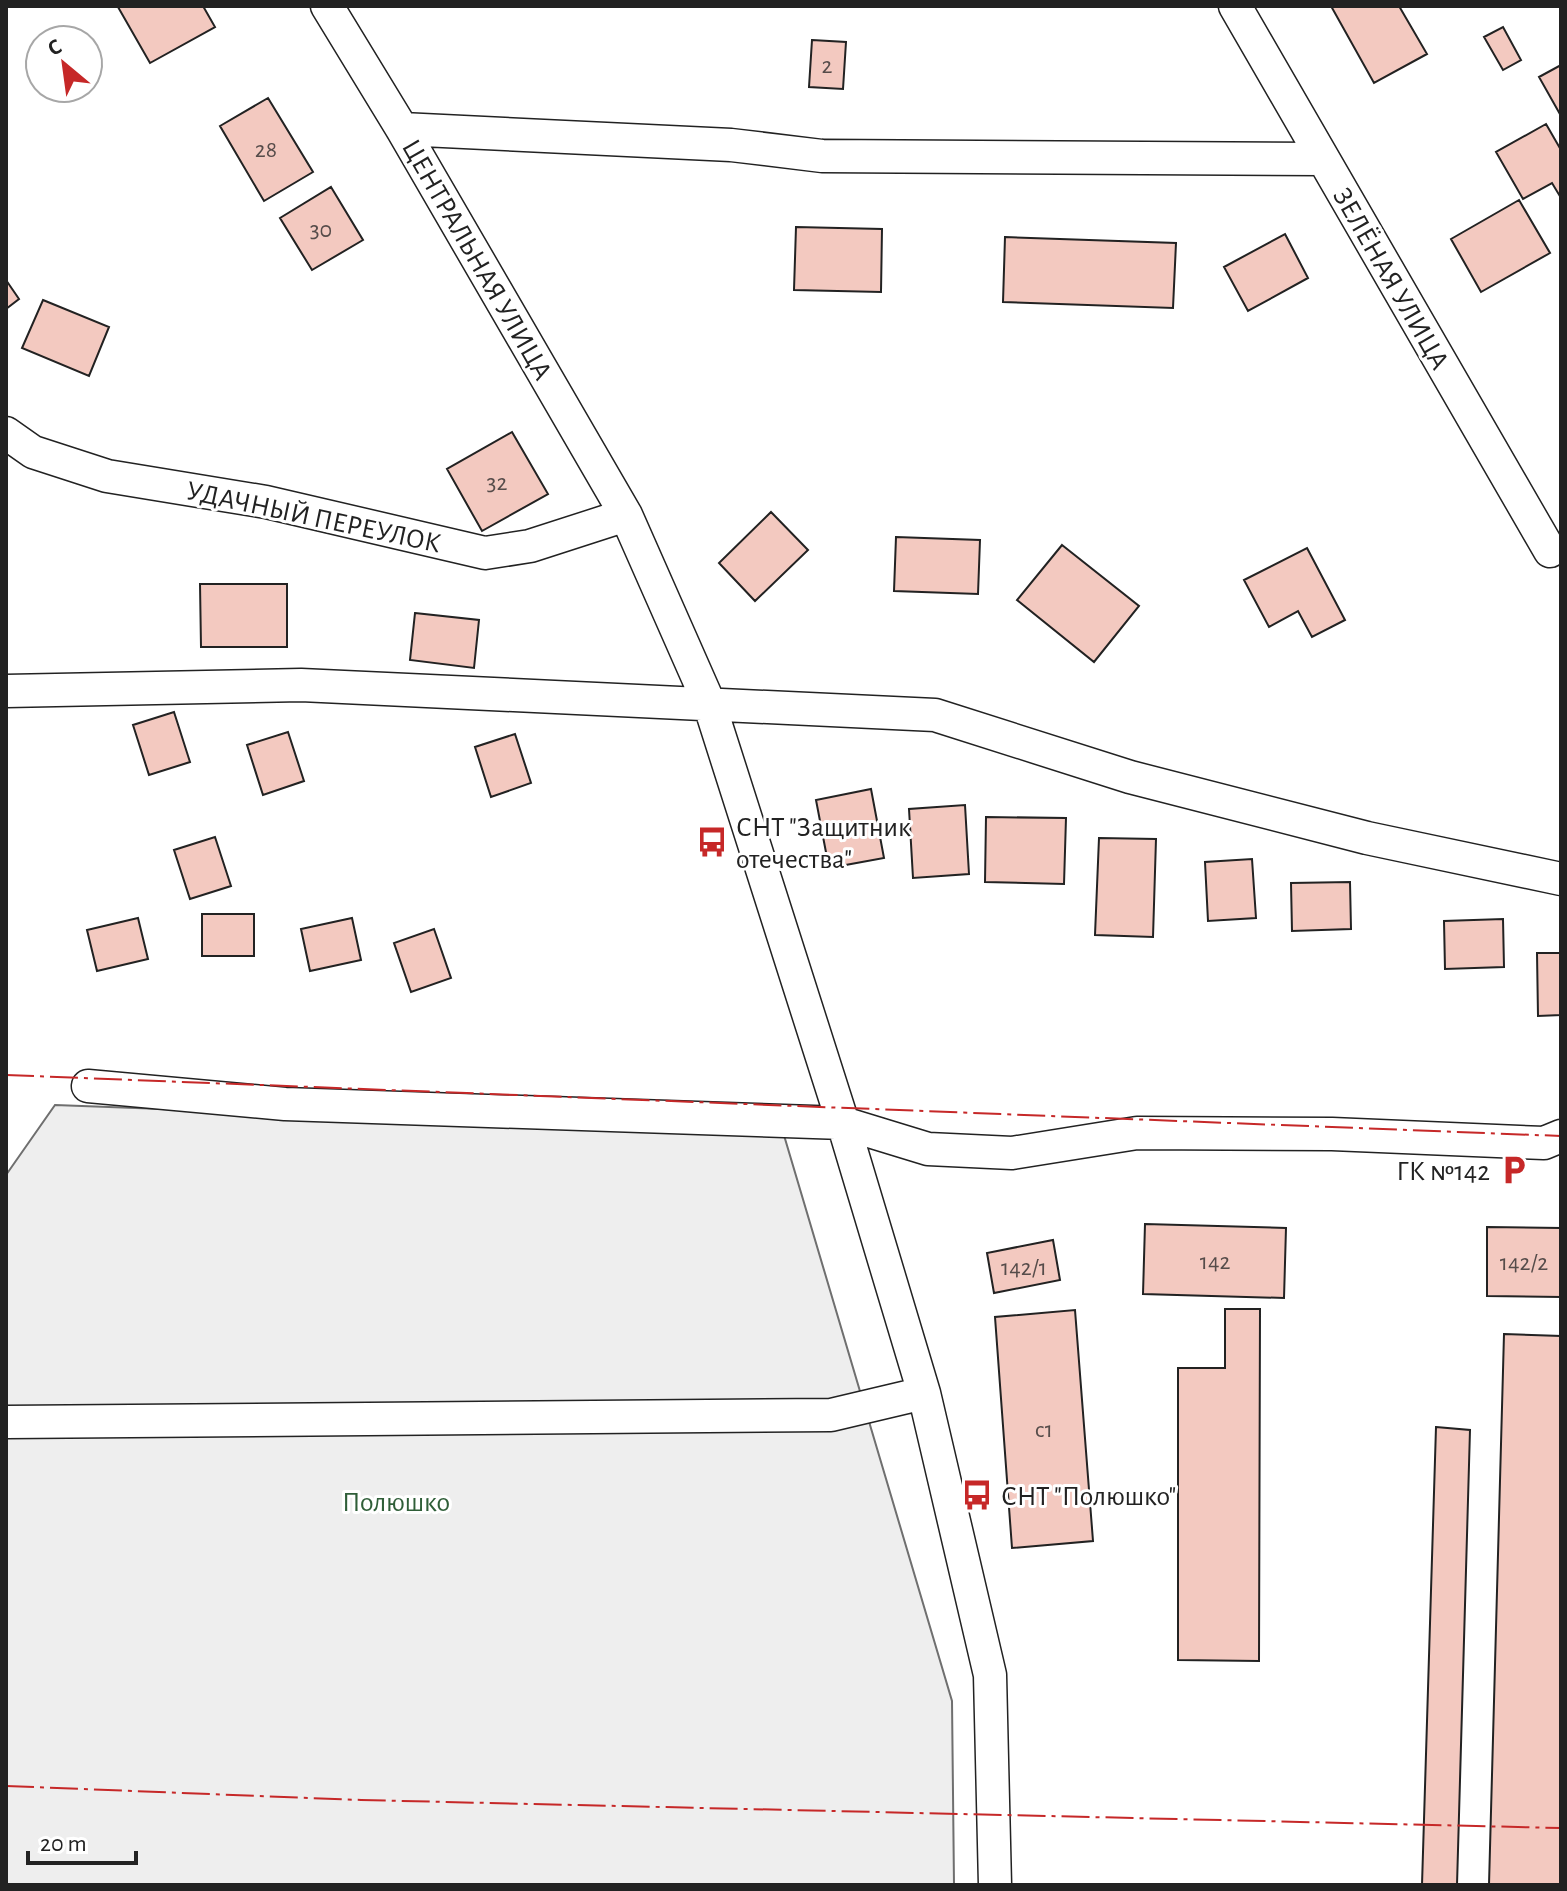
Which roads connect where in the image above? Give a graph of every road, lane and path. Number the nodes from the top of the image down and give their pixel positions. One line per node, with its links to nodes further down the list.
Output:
1 (327, 6): 3 (street, ЦЕНТРАЛЬНАЯ УЛИЦА)
2 (1235, 6): 4 (street, ЗЕЛЁНАЯ УЛИЦА)
3 (402, 129): 4 (street); 6 (street, ЦЕНТРАЛЬНАЯ УЛИЦА)
4 (1323, 159): 7 (street, ЗЕЛЁНАЯ УЛИЦА)
5 (6, 433): 6 (street, УДАЧНЫЙ ПЕРЕУЛОК)
6 (626, 515): 9 (street, ЦЕНТРАЛЬНАЯ УЛИЦА)
7 (1550, 551)
8 (6, 691): 9 (street)
9 (709, 703): 10 (street); 12 (street, ЦЕНТРАЛЬНАЯ УЛИЦА)
10 (1561, 879)
11 (88, 1086): 12 (street)
12 (843, 1123): 13 (street); 14 (street, ЦЕНТРАЛЬНАЯ УЛИЦА)
13 (1561, 1136)
14 (924, 1393): 15 (street); 16 (street, ЦЕНТРАЛЬНАЯ УЛИЦА)
15 (6, 1422)
16 (995, 1885)

